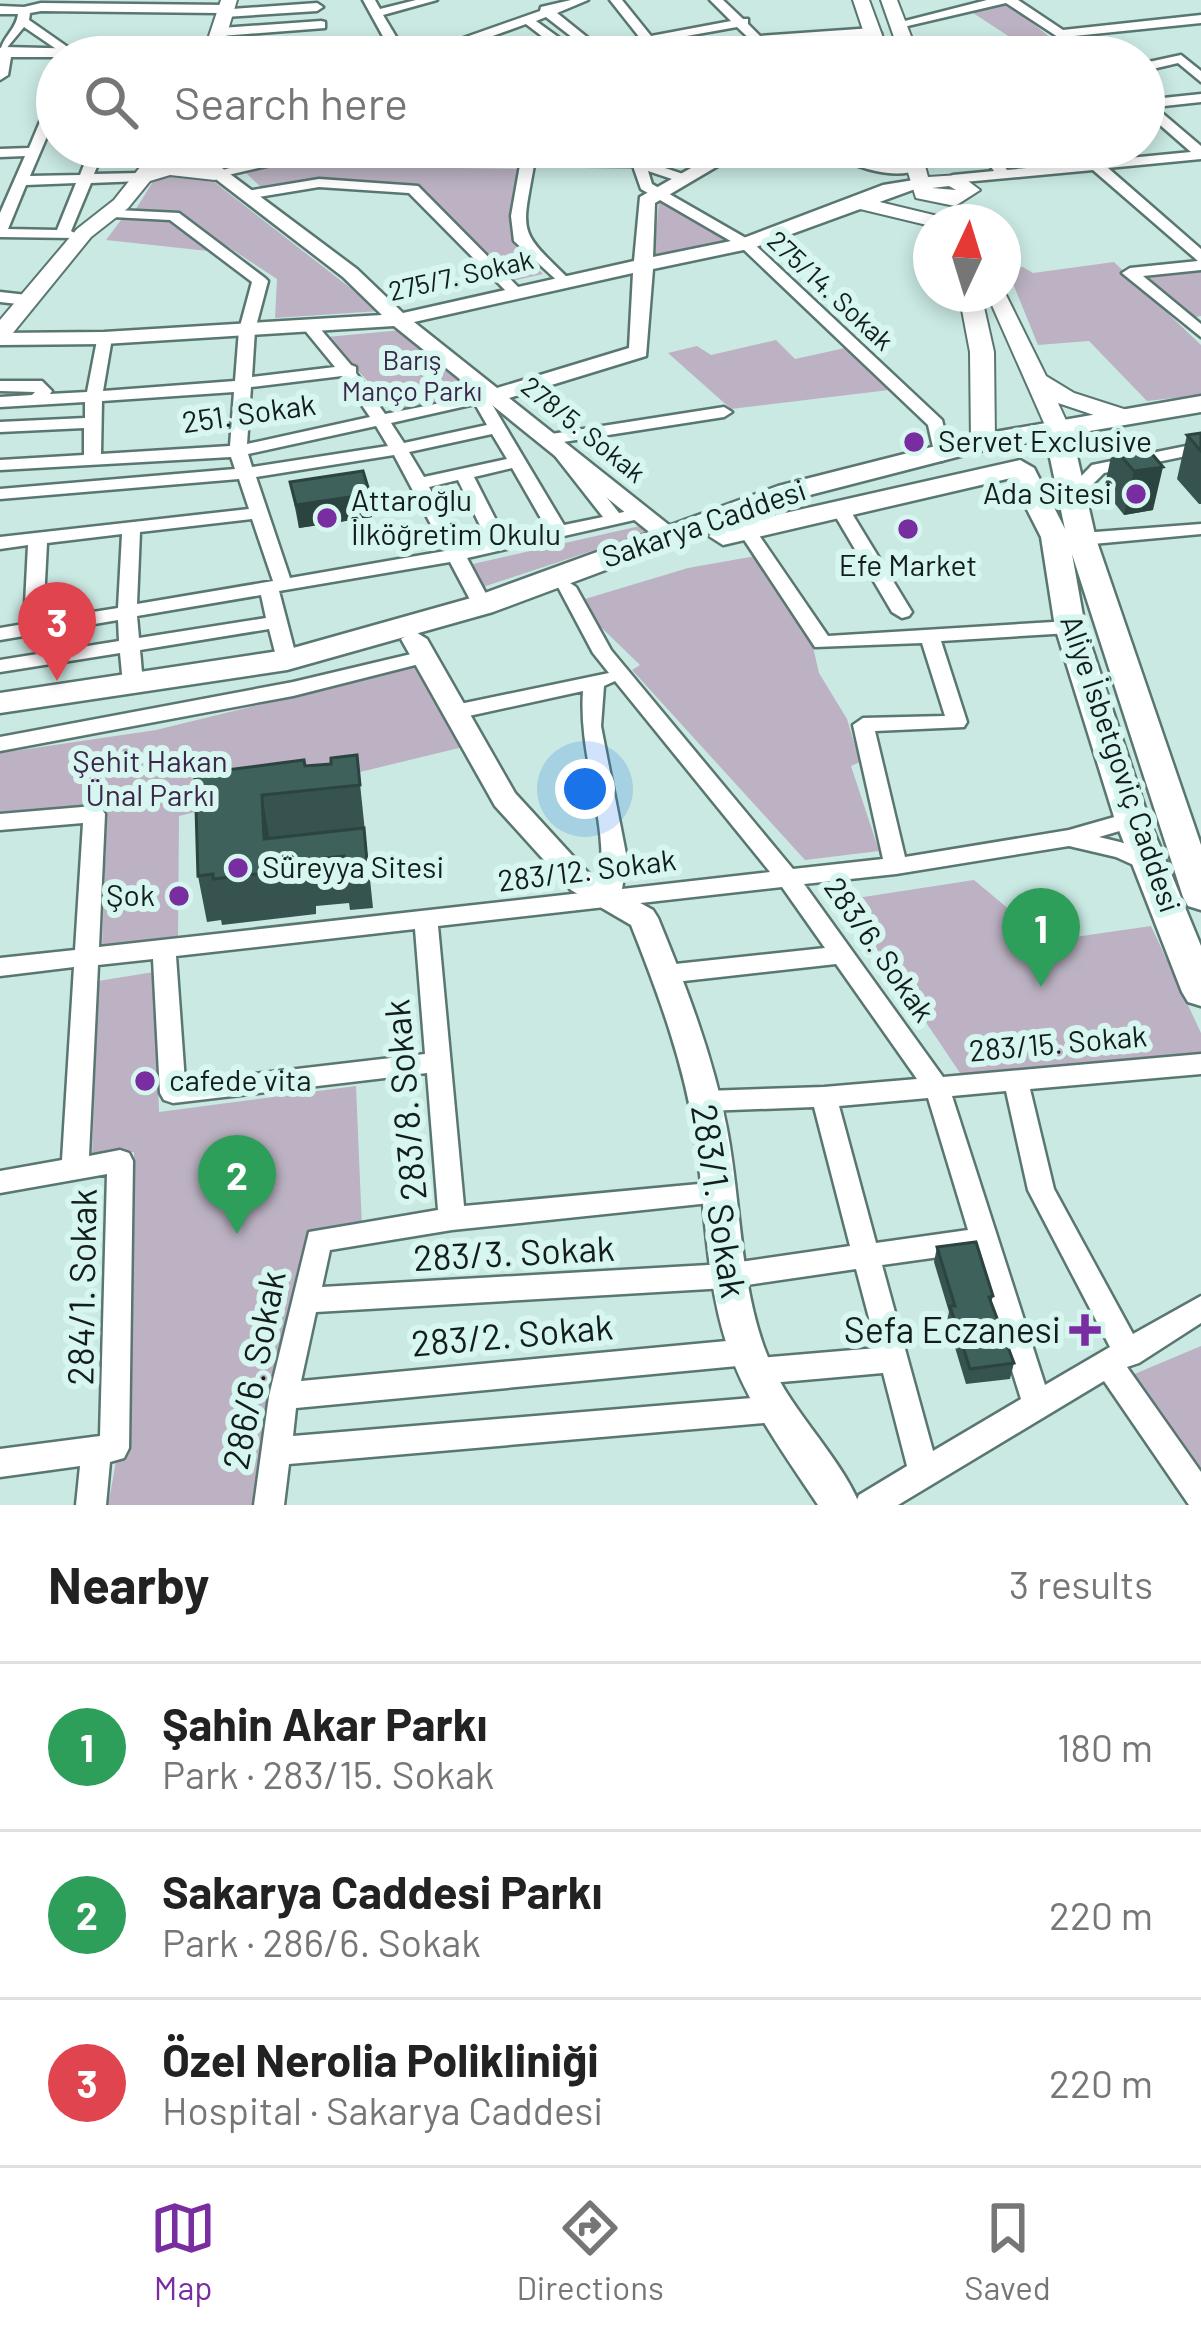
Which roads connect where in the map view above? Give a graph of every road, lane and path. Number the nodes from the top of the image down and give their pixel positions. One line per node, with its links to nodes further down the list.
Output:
1 (10, 0): 13 (street)
2 (431, 0): 10 (street)
3 (582, 0): 12 (street)
4 (616, 0): 27 (street)
5 (716, 0): 16 (street)
6 (861, 0): 20 (main road)
7 (889, 0): 17 (main road)
8 (1005, 0): 17 (street); 33 (street)
9 (317, 4): 18 (street); 19 (street)
10 (373, 6): 23 (street)
11 (0, 10): 13 (street)
12 (545, 10): 14 (street); 26 (street)
13 (23, 15): 19 (street); 21 (street); 35 (street)
14 (525, 18): 24 (street); 25 (street)
15 (1201, 19): 34 (street)
16 (744, 22): 28 (street); 29 (street)
17 (899, 24): 32 (main road)
18 (321, 26): 19 (street); 22 (street)
19 (220, 31)
20 (873, 33): 30 (street); 31 (main road)
21 (50, 36)
22 (323, 36)
23 (390, 36)
24 (484, 36)
25 (550, 36)
26 (578, 36)
27 (641, 36)
28 (671, 36)
29 (753, 36)
30 (852, 36)
31 (874, 36)
32 (903, 36)
33 (1064, 36)
34 (1074, 36)
35 (2, 52): 36 (street); 38 (street)
36 (36, 54)
37 (1165, 62): 39 (street)
38 (0, 75)
39 (1201, 77)
40 (1201, 98): 41 (street)
41 (1165, 102)
42 (1165, 122): 46 (street)
43 (36, 145): 44 (street)
44 (33, 152): 45 (street); 67 (street)
45 (0, 153)
46 (1201, 154): 47 (street)
47 (1165, 159)
48 (89, 168): 64 (street)
49 (148, 168): 63 (main road)
50 (208, 168): 61 (street, 278/5. Sokak)
51 (240, 168): 61 (street)
52 (526, 168): 81 (street)
53 (640, 168): 69 (street)
54 (656, 168): 65 (street)
55 (700, 168): 65 (street)
56 (878, 168): 66 (street)
57 (948, 168): 68 (main road)
58 (999, 168): 62 (street)
59 (1099, 168): 60 (street); 78 (street)
60 (1043, 173): 62 (street); 68 (street)
61 (215, 174): 63 (main road); 70 (street, 278/5. Sokak)
62 (1003, 174): 68 (street)
63 (141, 177): 64 (street); 73 (main road)
64 (85, 178): 67 (street); 76 (street)
65 (681, 178): 69 (street)
66 (922, 179): 68 (main road); 72 (street, 275/7. Sokak)
67 (21, 181): 75 (street)
68 (961, 189): 71 (main road)
69 (653, 193): 77 (street, 275/14. Sokak); 79 (street)
70 (247, 195): 82 (street); 87 (street, 278/5. Sokak)
71 (965, 204)
72 (858, 205): 74 (main road); 77 (street, 275/7. Sokak)
73 (119, 209): 76 (main road); 80 (main road); 89 (street)
74 (913, 216)
75 (0, 232): 76 (street)
76 (73, 234): 80 (main road)
77 (746, 244): 79 (street, 275/7. Sokak); 115 (street, 275/14. Sokak)
78 (1201, 261): 90 (street)
79 (643, 268): 81 (street, 275/7. Sokak); 98 (street, 251. Sokak)
80 (48, 274): 84 (main road)
81 (563, 281): 82 (street, 275/7. Sokak)
82 (514, 291): 87 (street, 275/7. Sokak)
83 (0, 297): 84 (street)
84 (27, 300): 91 (main road)
85 (974, 312): 111 (main road)
86 (1006, 312): 94 (main road)
87 (399, 320): 88 (street, 275/7. Sokak); 98 (street, 278/5. Sokak)
88 (311, 328): 89 (street, 275/7. Sokak); 93 (street)
89 (248, 331): 92 (street, 275/7. Sokak); 95 (street)
90 (1201, 332)
91 (0, 337): 92 (street, 275/7. Sokak)
92 (104, 338): 97 (street)
93 (350, 370): 95 (street); 104 (street)
94 (1034, 379): 103 (main road); 110 (main road)
95 (242, 385): 97 (street); 113 (street)
96 (0, 386): 99 (street)
97 (94, 397): 99 (street); 106 (street)
98 (488, 397): 104 (street, 251. Sokak); 108 (street, 278/5. Sokak); 109 (street, 278/5. Sokak)
99 (37, 400): 100 (street)
100 (0, 402)
101 (1201, 404): 103 (main road, Sakarya Caddesi)
102 (724, 412): 109 (street)
103 (1121, 416): 110 (main road, Sakarya Caddesi)
104 (386, 421): 113 (street, 251. Sokak); 114 (street)
105 (1201, 422): 110 (main road, Sakarya Caddesi)
106 (93, 423): 107 (street); 116 (street)
107 (0, 427)
108 (496, 428): 114 (street); 117 (street, 278/5. Sokak)
109 (551, 439): 127 (street); 128 (street, 278/5. Sokak)
110 (1060, 441): 111 (main road, Sakarya Caddesi); 119 (main road, Sakarya Caddesi); 124 (main road, Aliye İsbetgoviç Caddesi)
111 (983, 442): 115 (main road, Sakarya Caddesi); 119 (main road)
112 (1201, 448): 124 (street)
113 (238, 451): 116 (street, 251. Sokak); 121 (street)
114 (399, 452): 121 (street); 122 (street)
115 (942, 456): 128 (main road, Sakarya Caddesi)
116 (92, 461): 118 (street, 251. Sokak)
117 (516, 462): 120 (street); 132 (street, 278/5. Sokak)
118 (0, 465)
119 (1020, 468): 125 (main road, Sakarya Caddesi); 144 (main road, Aliye İsbetgoviç Caddesi)
120 (464, 474): 122 (street); 136 (street)
121 (250, 476): 123 (street); 126 (street)
122 (418, 484): 137 (street)
123 (0, 494)
124 (1072, 495): 134 (main road, Aliye İsbetgoviç Caddesi)
125 (839, 507): 130 (main road, Sakarya Caddesi); 141 (street)
126 (259, 513): 129 (street); 139 (street)
127 (614, 519): 128 (street); 132 (street)
128 (654, 523): 140 (main road, Sakarya Caddesi)
129 (131, 529): 133 (street); 142 (street)
130 (746, 529): 138 (main road, Sakarya Caddesi); 147 (street)
131 (1201, 529): 134 (street)
132 (559, 533): 136 (street)
133 (38, 539): 135 (street); 145 (street)
134 (1082, 539): 161 (main road, Aliye İsbetgoviç Caddesi)
135 (0, 543)
136 (500, 547): 137 (street)
137 (456, 556): 139 (street); 140 (street)
138 (567, 587): 149 (main road, Sakarya Caddesi); 152 (street, 283/6. Sokak)
139 (276, 588): 142 (street); 143 (street)
140 (482, 605): 150 (main road, Sakarya Caddesi)
141 (902, 612)
142 (127, 614): 145 (street); 148 (street)
143 (276, 622): 148 (street); 150 (street)
144 (1070, 627): 147 (street); 159 (main road, Aliye İsbetgoviç Caddesi)
145 (33, 628): 146 (street)
146 (0, 634)
147 (931, 638): 164 (street)
148 (130, 648): 151 (street); 154 (street)
149 (419, 648): 156 (street, 283/1. Sokak); 157 (main road, Sakarya Caddesi); 158 (street)
150 (287, 660): 154 (main road, Sakarya Caddesi)
151 (0, 666)
152 (622, 676): 153 (street); 165 (street, 283/6. Sokak)
153 (594, 682): 156 (street); 167 (street)
154 (133, 684): 155 (main road, Sakarya Caddesi)
155 (0, 703)
156 (455, 712): 167 (street, 283/1. Sokak)
157 (0, 724)
158 (0, 744)
159 (1132, 820): 162 (street, 283/12. Sokak); 163 (main road, Aliye İsbetgoviç Caddesi)
160 (0, 823): 171 (street)
161 (1191, 833): 166 (main road, Aliye İsbetgoviç Caddesi)
162 (1069, 838): 163 (street); 164 (street, 283/12. Sokak)
163 (1150, 864): 174 (main road, Aliye İsbetgoviç Caddesi)
164 (896, 866): 165 (street, 283/12. Sokak)
165 (787, 877): 167 (street, 283/12. Sokak); 170 (street, 283/6. Sokak)
166 (1201, 896)
167 (609, 898): 168 (street, 283/12. Sokak); 173 (street, 283/1. Sokak)
168 (426, 921): 169 (street, 283/12. Sokak); 175 (street, 283/8. Sokak)
169 (164, 951): 171 (street, 283/12. Sokak); 175 (street)
170 (839, 955): 173 (street); 178 (street, 283/6. Sokak)
171 (88, 958): 172 (street, 283/12. Sokak); 181 (street)
172 (0, 967)
173 (666, 974): 180 (street, 283/1. Sokak)
174 (1201, 992)
175 (439, 1062): 184 (street, 283/8. Sokak)
176 (1201, 1064): 177 (street, 283/15. Sokak)
177 (1016, 1081): 178 (street, 283/15. Sokak); 191 (street)
178 (937, 1088): 179 (street, 283/15. Sokak); 185 (street, 283/6. Sokak)
179 (824, 1097): 180 (street, 283/15. Sokak); 186 (street)
180 (705, 1101): 183 (street, 283/1. Sokak)
181 (75, 1169): 182 (street, 284/1. Sokak); 197 (street, 284/1. Sokak)
182 (0, 1182)
183 (720, 1193): 184 (street, 283/8. Sokak); 187 (street, 283/1. Sokak)
184 (452, 1219): 188 (street, 286/6. Sokak)
185 (984, 1239): 186 (street, 283/3. Sokak); 195 (street, 283/6. Sokak)
186 (865, 1255): 187 (street, 283/3. Sokak); 192 (street)
187 (726, 1276): 188 (street, 283/3. Sokak); 193 (street, 283/1. Sokak)
188 (305, 1300): 194 (street, 286/6. Sokak)
189 (1201, 1307): 191 (street)
190 (1201, 1325): 191 (street)
191 (1119, 1359): 195 (street); 201 (street)
192 (892, 1360): 193 (street, 283/2. Sokak); 200 (street)
193 (753, 1362): 194 (street, 283/2. Sokak); 196 (street, 283/1. Sokak)
194 (283, 1396): 198 (street, 286/6. Sokak)
195 (1037, 1404): 200 (street)
196 (775, 1409): 198 (street); 204 (street, 283/1. Sokak)
197 (96, 1450): 199 (street); 202 (street)
198 (276, 1451): 203 (street, 286/6. Sokak)
199 (0, 1463)
200 (924, 1473): 205 (street)
201 (1201, 1497)
202 (91, 1505)
203 (268, 1505)
204 (841, 1505)
205 (870, 1505)

